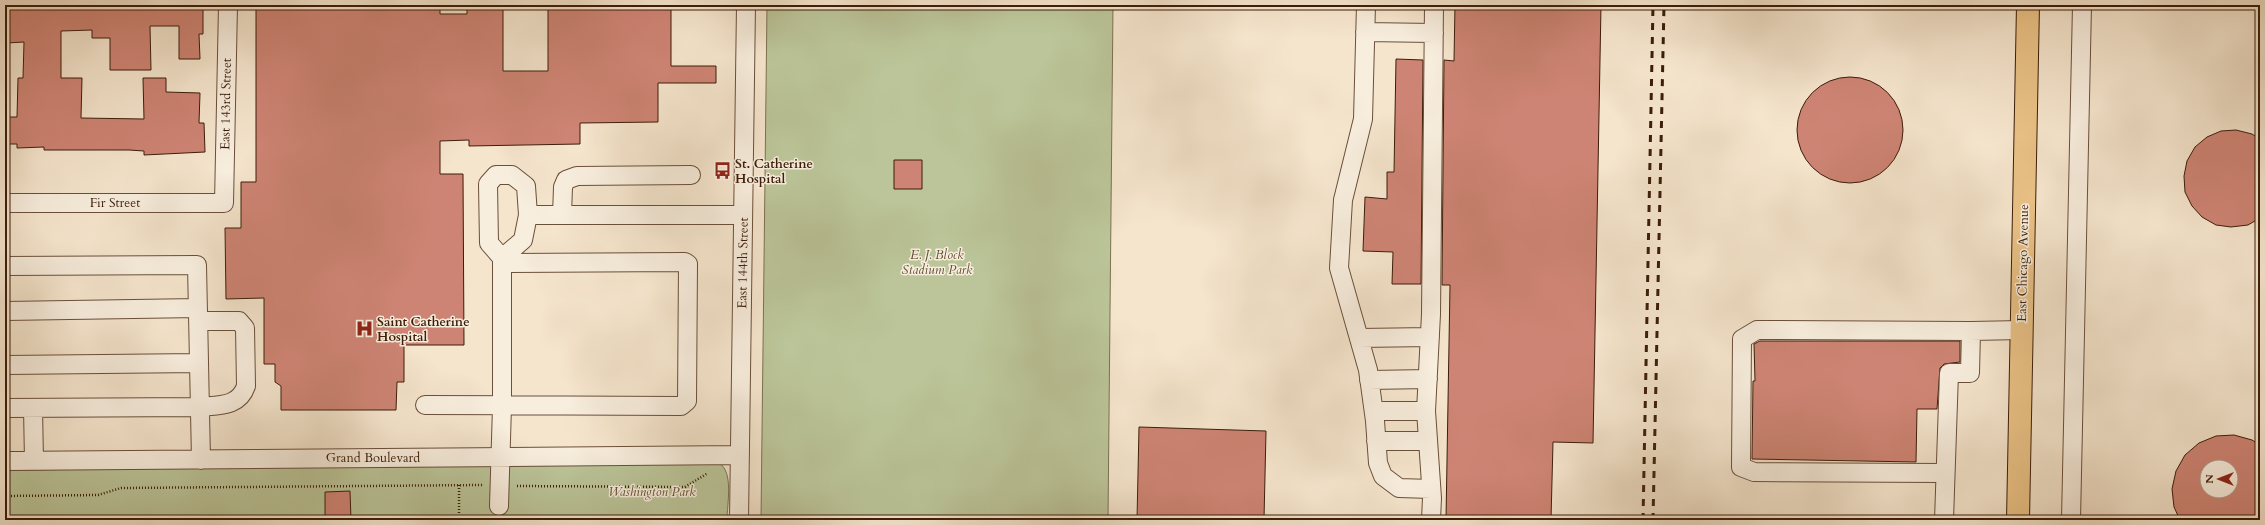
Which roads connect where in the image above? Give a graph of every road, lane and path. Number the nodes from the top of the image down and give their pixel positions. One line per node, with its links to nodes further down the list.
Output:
1 (228, 5): 11 (street, East 143rd Street)
2 (746, 5): 14 (street, East 144th Street)
3 (1366, 5): 7 (street)
4 (1434, 5): 8 (street)
5 (2028, 5): 19 (main road, East Chicago Avenue)
6 (2082, 5): 53 (street)
7 (1365, 32): 8 (street); 22 (street)
8 (1434, 33): 21 (street)
9 (691, 175): 13 (street)
10 (5, 203): 11 (street, Fir Street)
11 (224, 203)
12 (528, 215): 13 (street); 15 (street); 15 (street)
13 (562, 215): 14 (street)
14 (743, 215): 36 (street, East 144th Street)
15 (502, 260): 28 (street); 28 (street)
16 (5, 266): 18 (street)
17 (5, 311): 18 (street)
18 (198, 314): 23 (street); 29 (street)
19 (2022, 330): 20 (street); 52 (main road, East Chicago Avenue)
20 (1971, 332): 42 (street); 42 (street)
21 (1430, 337): 22 (street); 25 (street)
22 (1359, 338): 26 (street)
23 (199, 363): 24 (street); 29 (street)
24 (5, 365)
25 (1428, 379): 26 (street); 33 (street)
26 (1369, 380): 32 (street)
27 (425, 405): 28 (street)
28 (502, 406): 37 (street)
29 (200, 407): 31 (street); 38 (street)
30 (5, 408): 31 (street)
31 (33, 408): 40 (street)
32 (1374, 411): 33 (street); 34 (street)
33 (1426, 411): 35 (street)
34 (1376, 441): 35 (street); 45 (street)
35 (1427, 441): 45 (street)
36 (740, 455): 37 (street, Grand Boulevard); 49 (street, East 144th Street)
37 (501, 457): 38 (street, Grand Boulevard); 44 (street)
38 (201, 460): 40 (street, Grand Boulevard)
39 (5, 461): 40 (street, Grand Boulevard)
40 (34, 461)
41 (711, 472): 44 (path)
42 (1945, 473): 51 (street)
43 (459, 485): 44 (path); 46 (path); 48 (path)
44 (500, 486): 47 (street)
45 (1431, 489): 50 (street)
46 (5, 496)
47 (499, 506)
48 (459, 520)
49 (739, 520)
50 (1431, 520)
51 (1944, 520)
52 (2018, 520)
53 (2072, 520)

